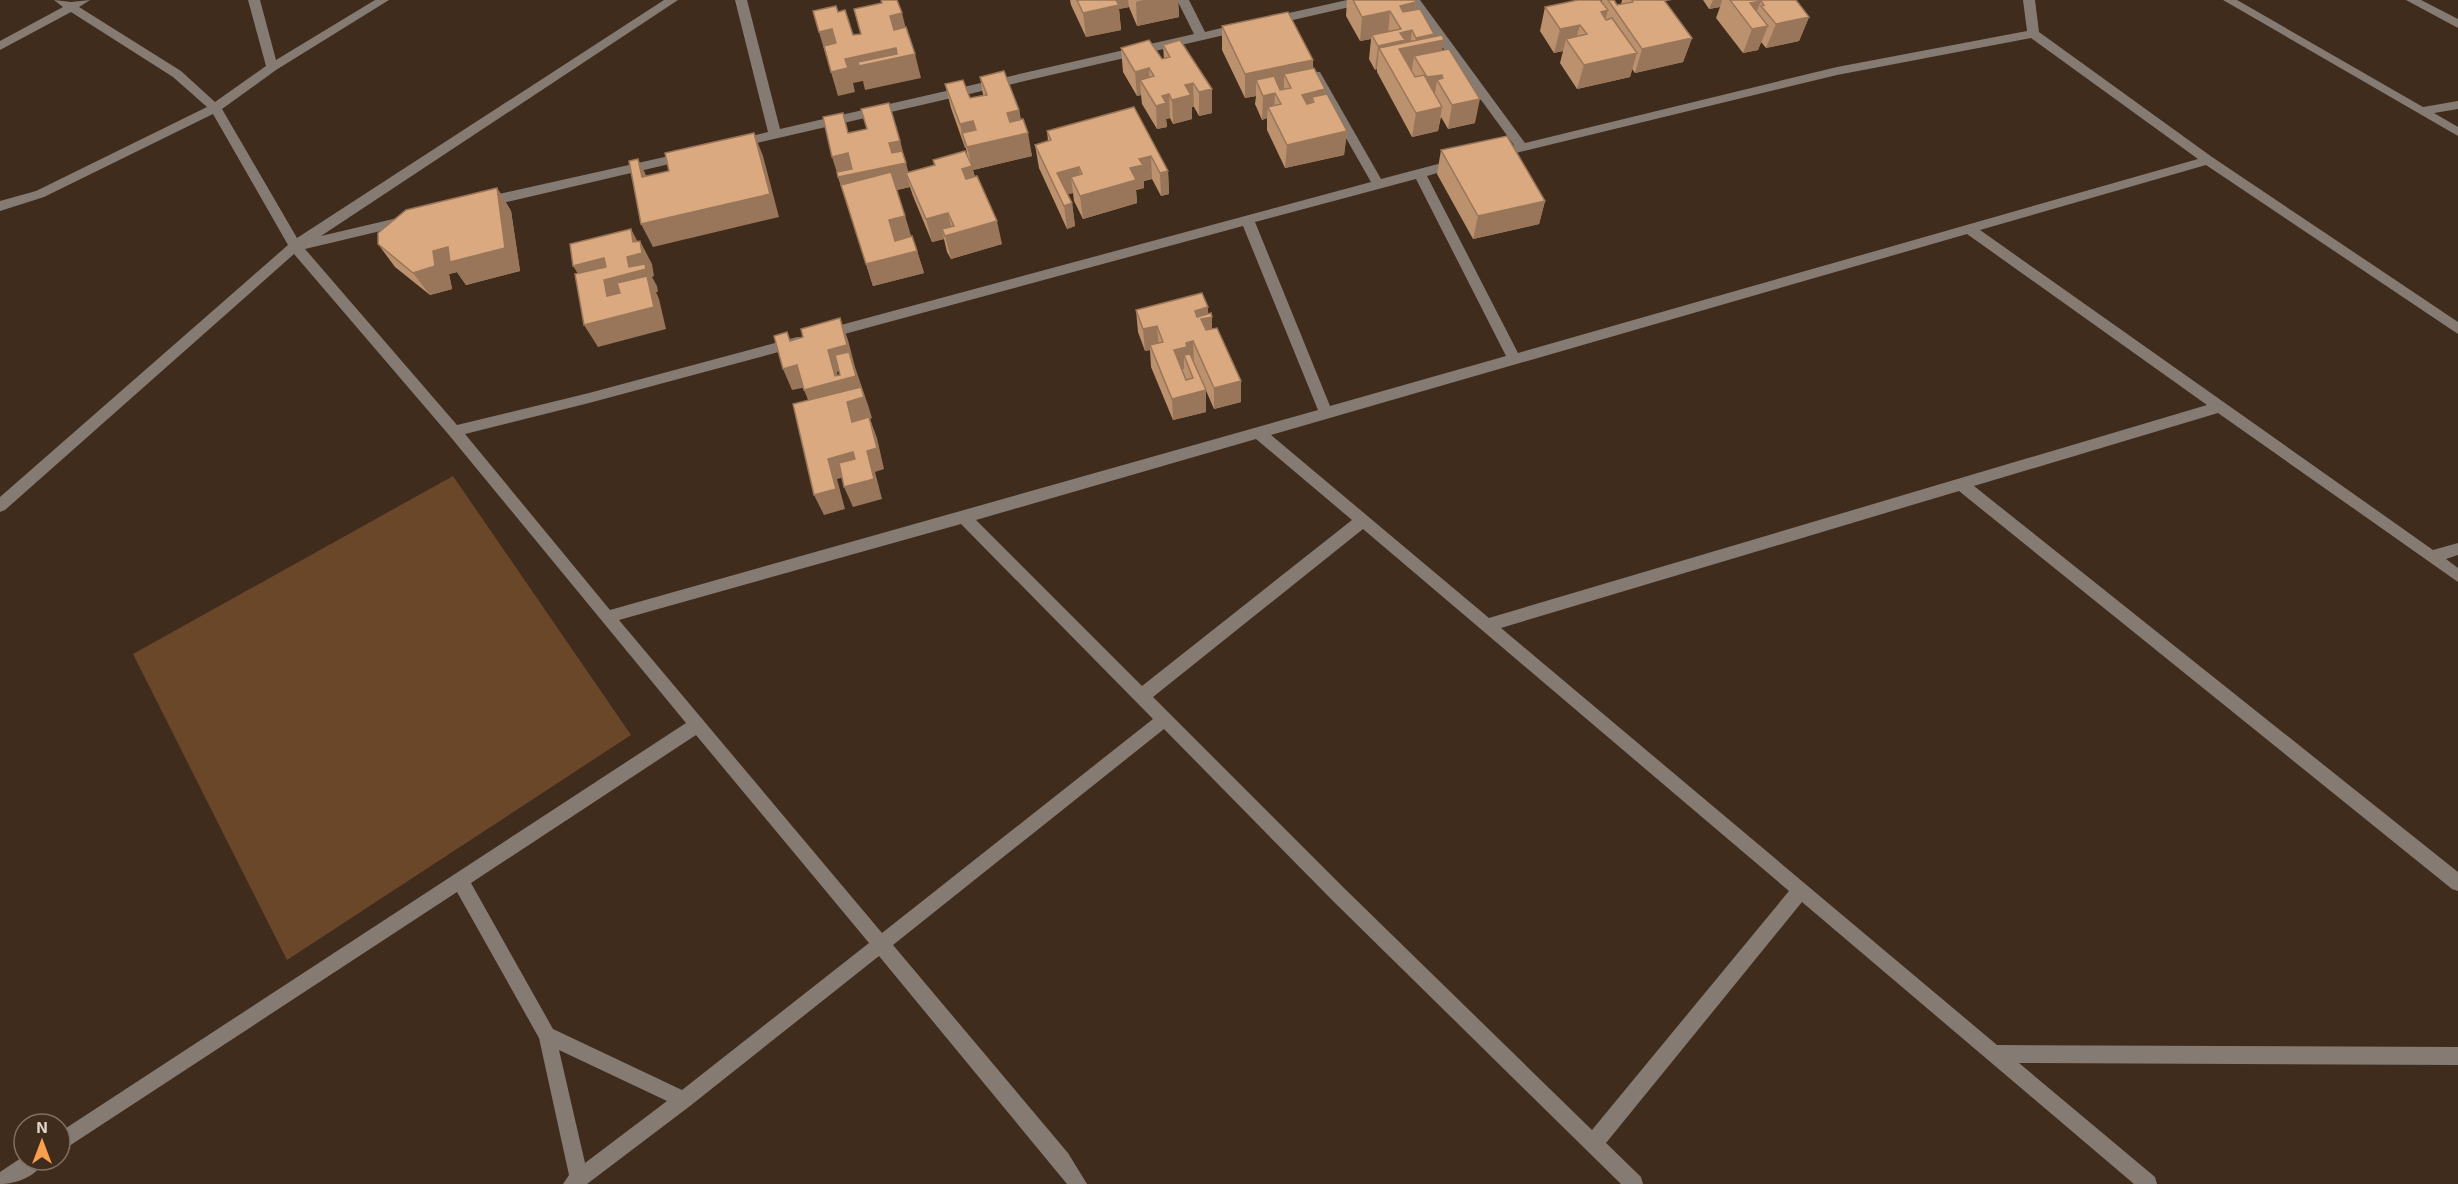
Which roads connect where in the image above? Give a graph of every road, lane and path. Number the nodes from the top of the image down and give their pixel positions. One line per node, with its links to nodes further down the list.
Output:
1 (60, 0): 13 (street)
2 (84, 0): 13 (street)
3 (254, 0): 19 (street)
4 (383, 0): 19 (street)
5 (673, 0): 38 (street)
6 (741, 0): 24 (street)
7 (1183, 0): 16 (street)
8 (1363, 0): 16 (street)
9 (1414, 0): 26 (street)
10 (2029, 0): 15 (street)
11 (2229, 0): 22 (street)
12 (2412, 0): 14 (street)
13 (71, 7): 17 (street); 21 (street)
14 (2458, 24)
15 (2033, 34): 26 (street); 29 (street)
16 (1201, 36): 24 (street)
17 (0, 46)
18 (1307, 59): 32 (street)
19 (272, 67): 21 (street)
20 (2458, 105): 22 (street)
21 (215, 108): 34 (street); 38 (street)
22 (2421, 111): 23 (street)
23 (2458, 132)
24 (775, 135): 25 (street)
25 (729, 146)
26 (1522, 148): 28 (street)
27 (695, 154): 33 (street)
28 (1487, 156)
29 (2208, 160): 37 (street); 39 (street)
30 (1465, 162): 31 (street)
31 (1419, 173): 32 (street); 40 (street)
32 (1378, 184): 36 (street)
33 (478, 204)
34 (0, 206)
35 (421, 217): 38 (street)
36 (1247, 219): 42 (street); 43 (street)
37 (1969, 229): 40 (street); 41 (street)
38 (295, 246): 43 (street); 46 (street)
39 (2458, 329)
40 (1514, 359): 42 (street)
41 (2220, 406): 45 (street); 50 (street)
42 (1326, 413): 44 (street)
43 (454, 431): 52 (street)
44 (1258, 432): 47 (street); 48 (street)
45 (1961, 484): 53 (street); 58 (street)
46 (0, 506)
47 (964, 517): 52 (street); 54 (street)
48 (1362, 521): 53 (street); 54 (street)
49 (2458, 549): 50 (street)
50 (2432, 557): 51 (street)
51 (2458, 576)
52 (607, 617): 56 (street)
53 (1486, 626): 59 (street)
54 (1142, 696): 55 (street)
55 (1165, 719): 60 (street); 66 (street)
56 (697, 725): 57 (street); 60 (street)
57 (460, 881): 61 (street); 65 (street)
58 (2458, 883)
59 (1800, 891): 62 (street); 66 (street)
60 (881, 944): 64 (street); 70 (street)
61 (547, 1035): 64 (street); 68 (street)
62 (1994, 1054): 63 (street); 72 (street)
63 (2458, 1056)
64 (684, 1100): 68 (street)
65 (72, 1135)
66 (1594, 1143): 71 (street)
67 (17, 1172): 69 (street)
68 (575, 1181)
69 (0, 1183)
70 (1078, 1184)
71 (1634, 1184)
72 (2148, 1184)

